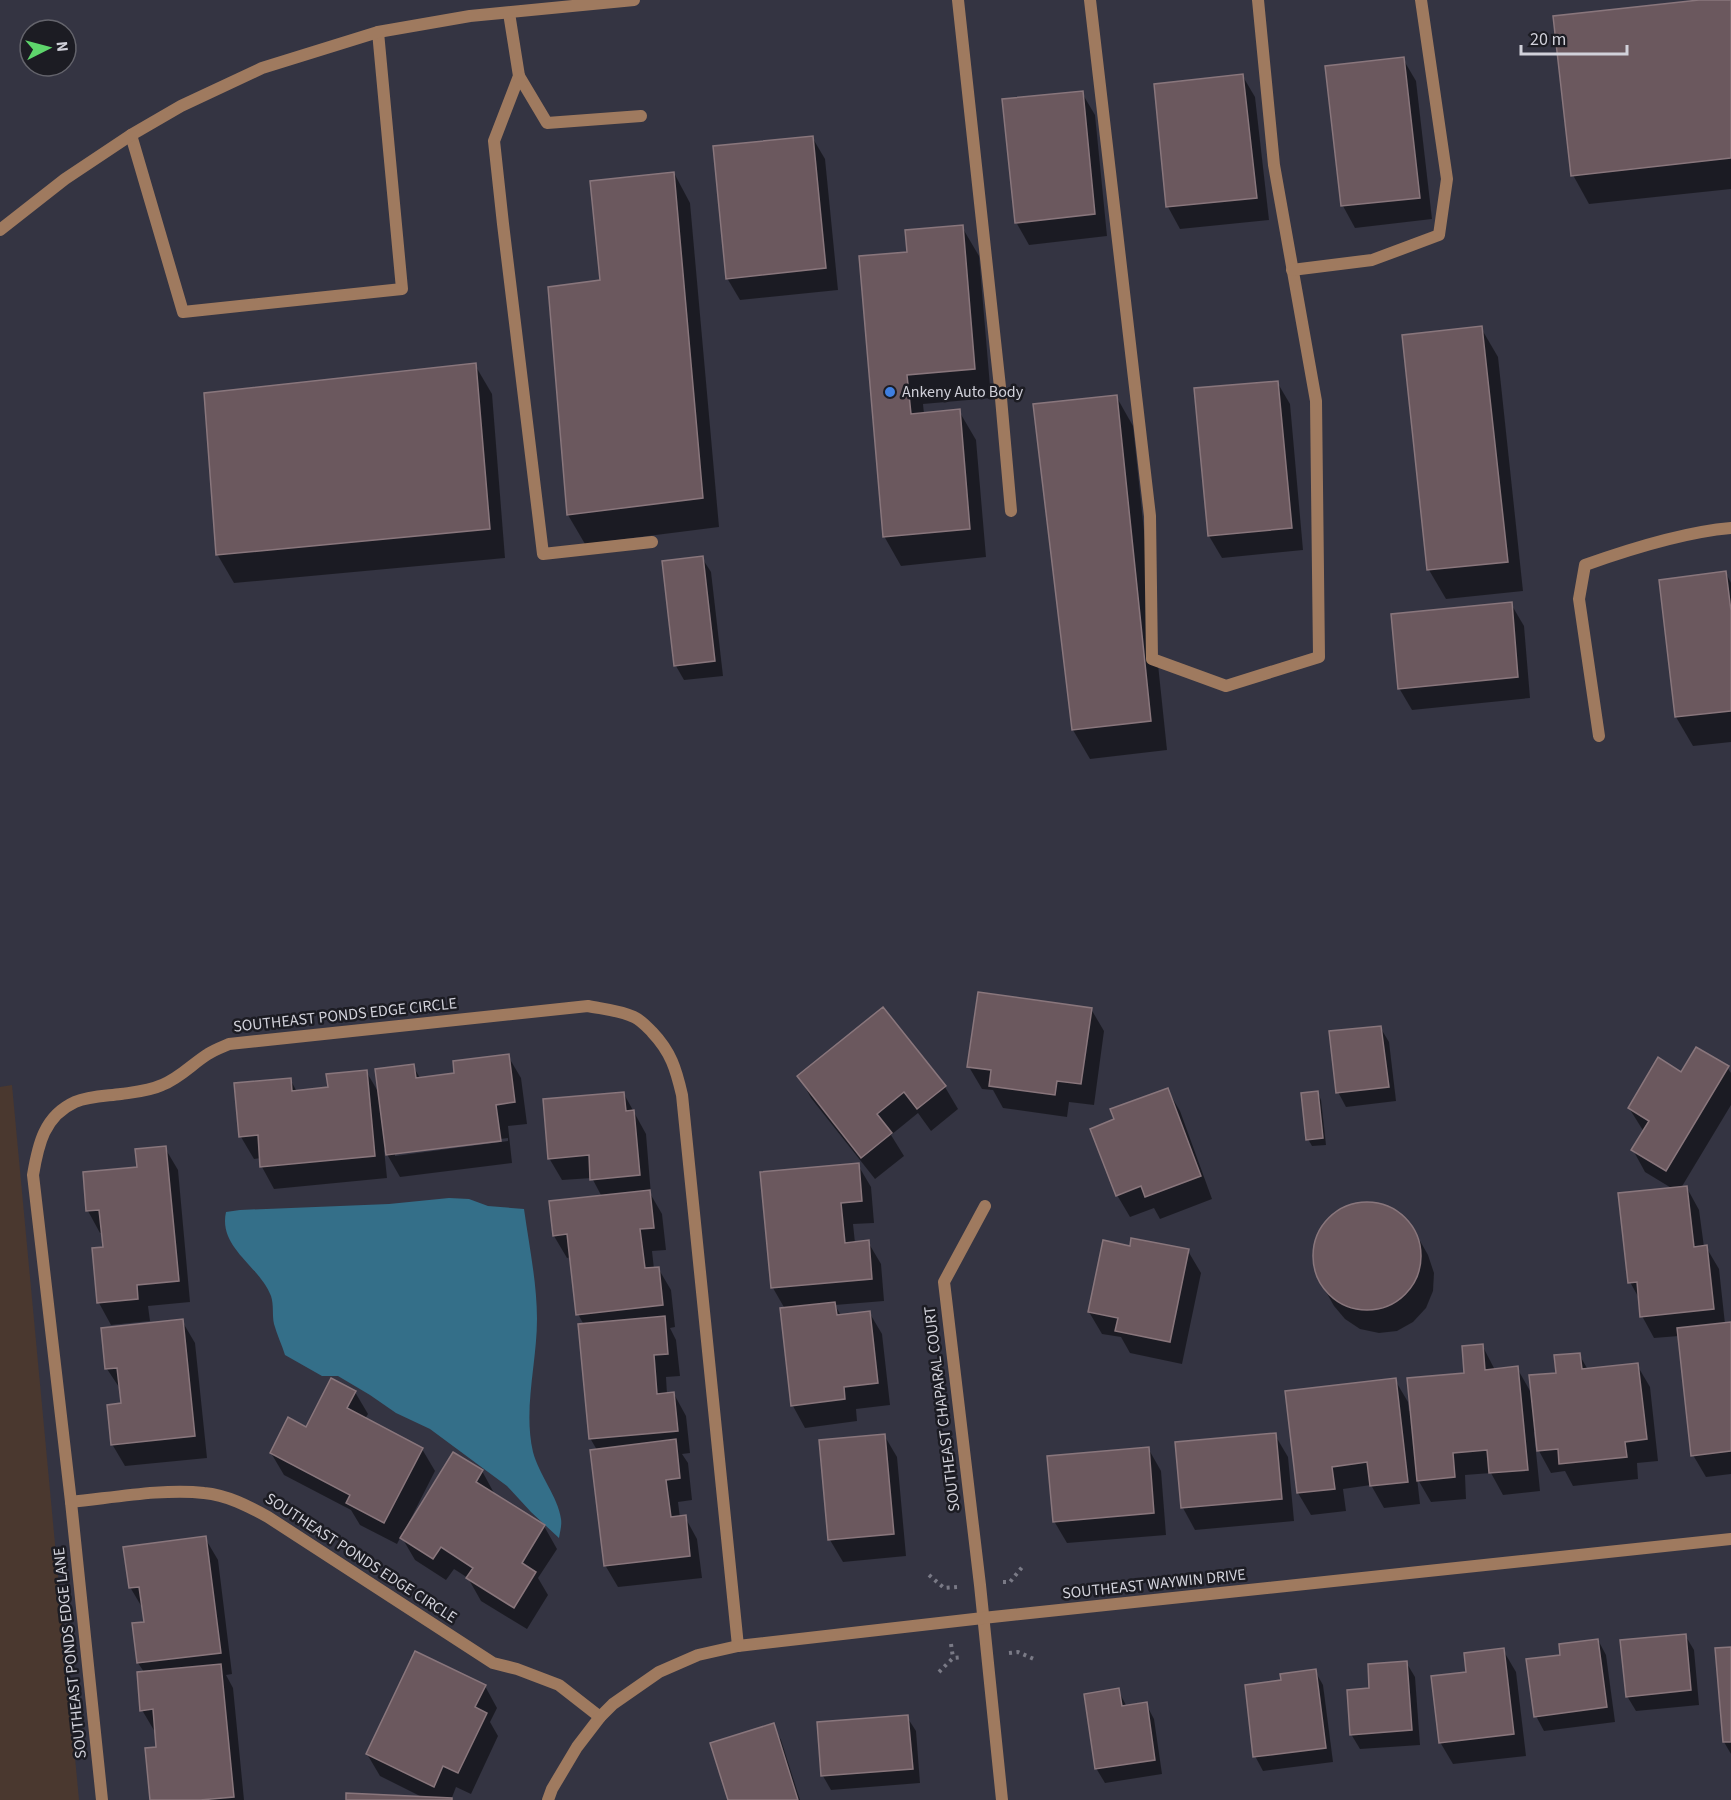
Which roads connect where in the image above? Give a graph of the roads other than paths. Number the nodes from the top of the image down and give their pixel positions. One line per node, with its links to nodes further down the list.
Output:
1 (634, 0): 6 (street)
2 (958, 0): 13 (street)
3 (1090, 0): 12 (street)
4 (1258, 0): 12 (street)
5 (1421, 0): 12 (street)
6 (509, 13): 7 (street); 8 (street)
7 (378, 32): 10 (street); 10 (street)
8 (519, 76): 9 (street); 15 (street)
9 (641, 116)
10 (131, 135): 11 (street)
11 (0, 230)
12 (1292, 270)
13 (1011, 511)
14 (1731, 528): 16 (street)
15 (652, 542)
16 (1599, 736)
17 (986, 1206): 20 (street, SOUTHEAST CHAPARAL COURT)
18 (71, 1502): 21 (street, SOUTHEAST PONDS EDGE CIRCLE); 22 (street, SOUTHEAST PONDS EDGE CIRCLE); 23 (street, SOUTHEAST PONDS EDGE LANE)
19 (1731, 1539): 20 (street, SOUTHEAST WAYWIN DRIVE)
20 (983, 1618): 21 (street, SOUTHEAST WAYWIN DRIVE); 25 (street, SOUTHEAST CHAPARAL COURT)
21 (738, 1646): 22 (street, SOUTHEAST WAYWIN DRIVE)
22 (600, 1717): 24 (street, SOUTHEAST WAYWIN DRIVE)
23 (102, 1800)
24 (548, 1800)
25 (1002, 1800)

